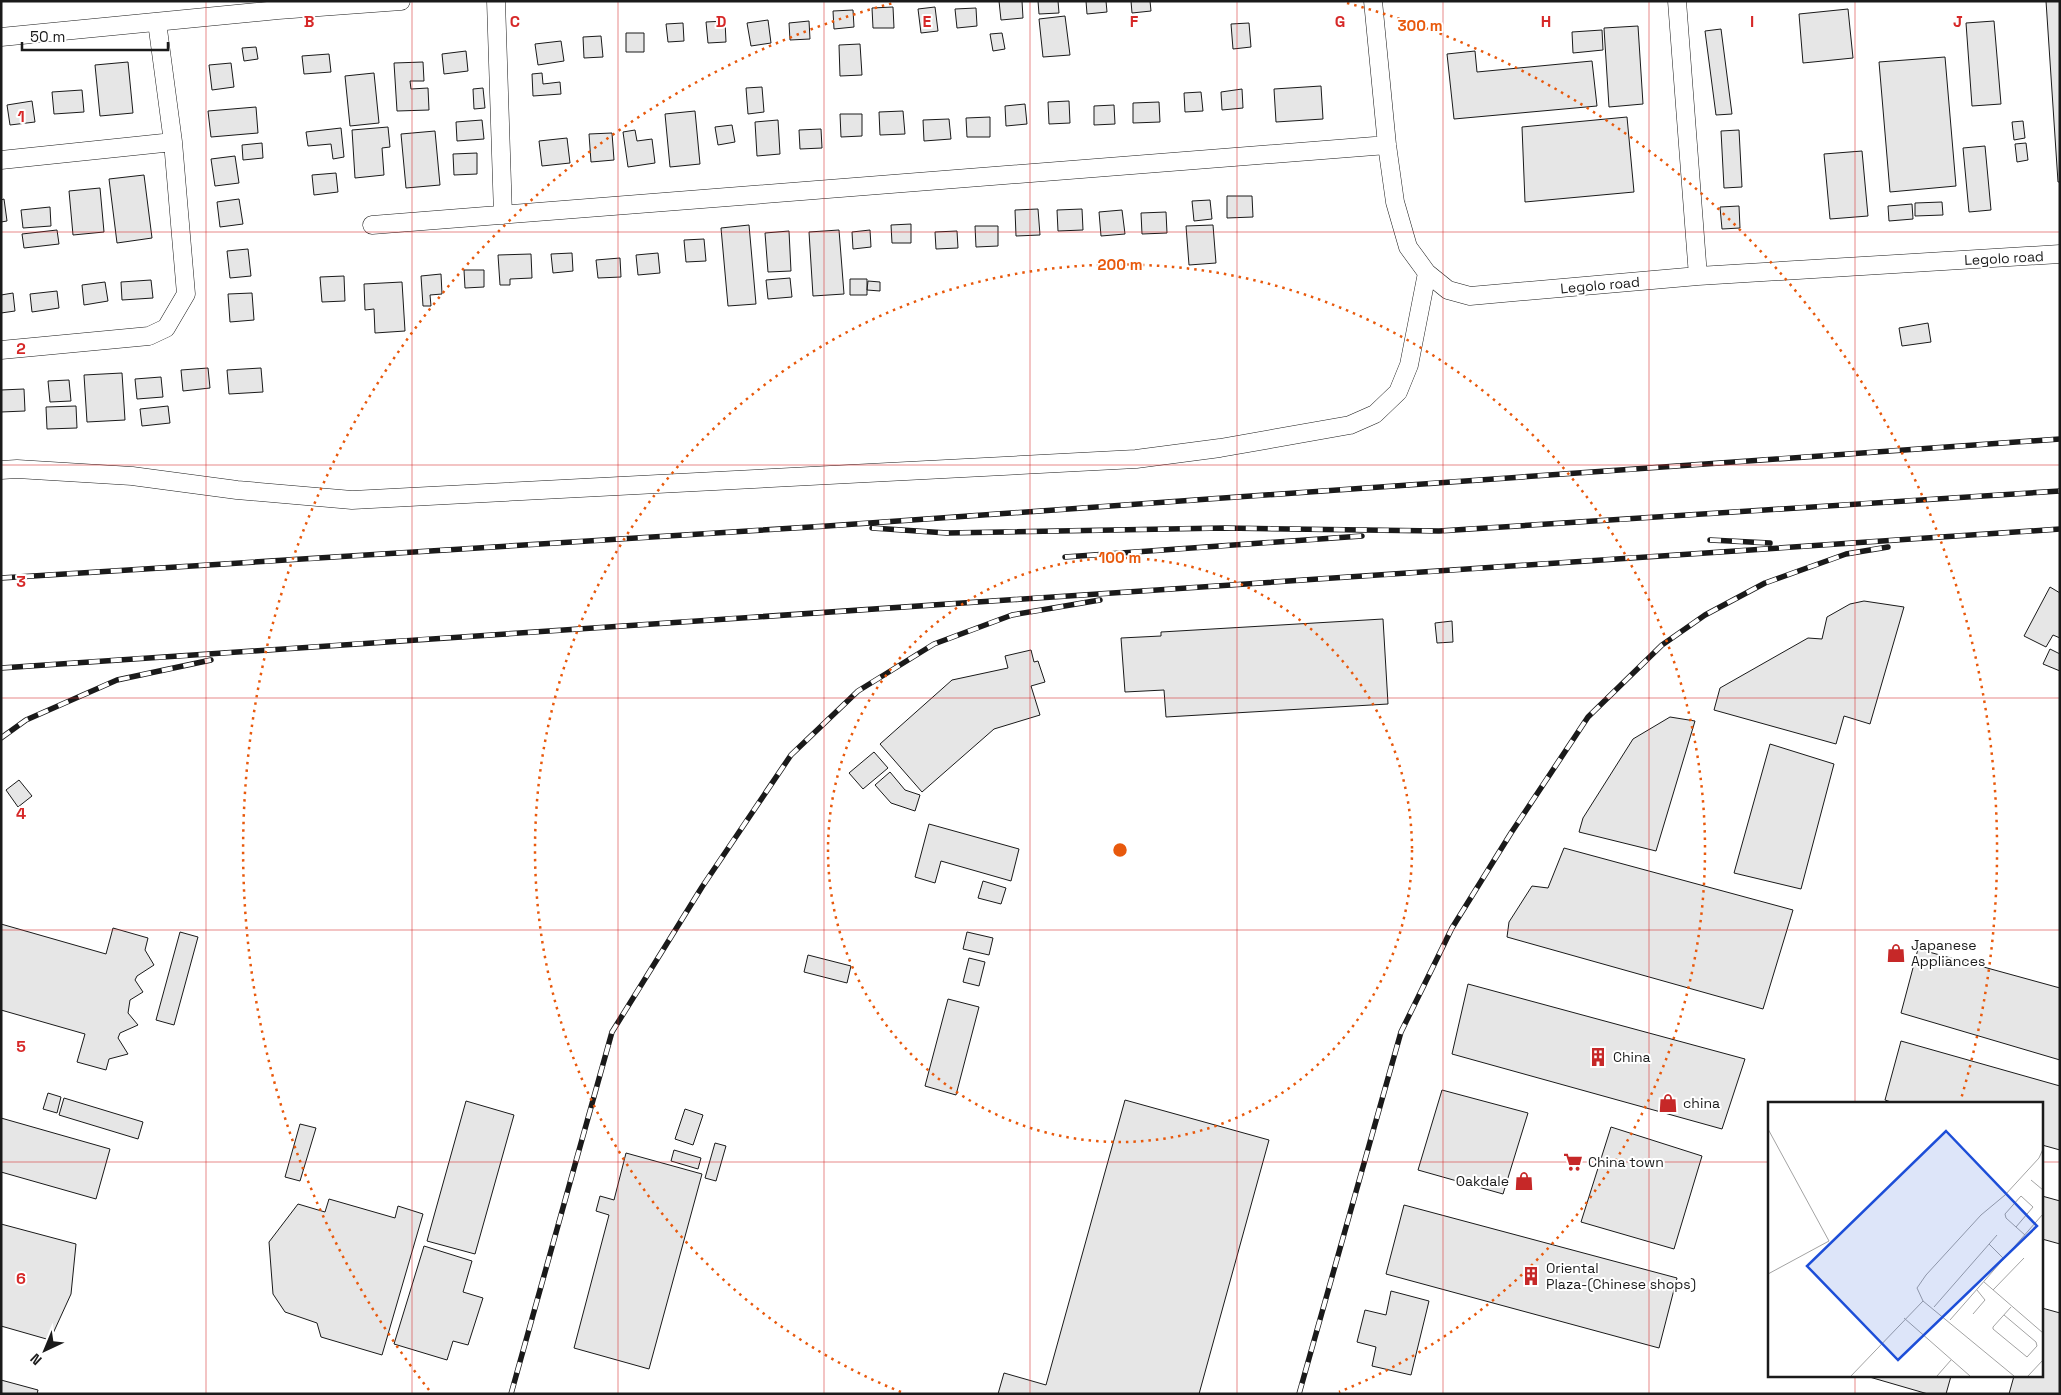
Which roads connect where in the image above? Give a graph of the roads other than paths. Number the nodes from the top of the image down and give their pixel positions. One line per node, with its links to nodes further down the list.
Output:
1 (401, 1): 5 (street)
2 (496, 1): 10 (street)
3 (1373, 1): 8 (street, Legolo road)
4 (1677, 1): 14 (street)
5 (156, 22): 6 (street); 7 (street)
6 (1, 37)
7 (173, 142): 9 (street); 15 (street)
8 (1387, 144): 10 (street); 13 (street, Legolo road)
9 (1, 160)
10 (503, 216): 11 (street)
11 (372, 225)
12 (2060, 254): 14 (street, Legolo road)
13 (1427, 273): 14 (street, Legolo road); 16 (street)
14 (1698, 276)
15 (1, 350)
16 (1, 470)

